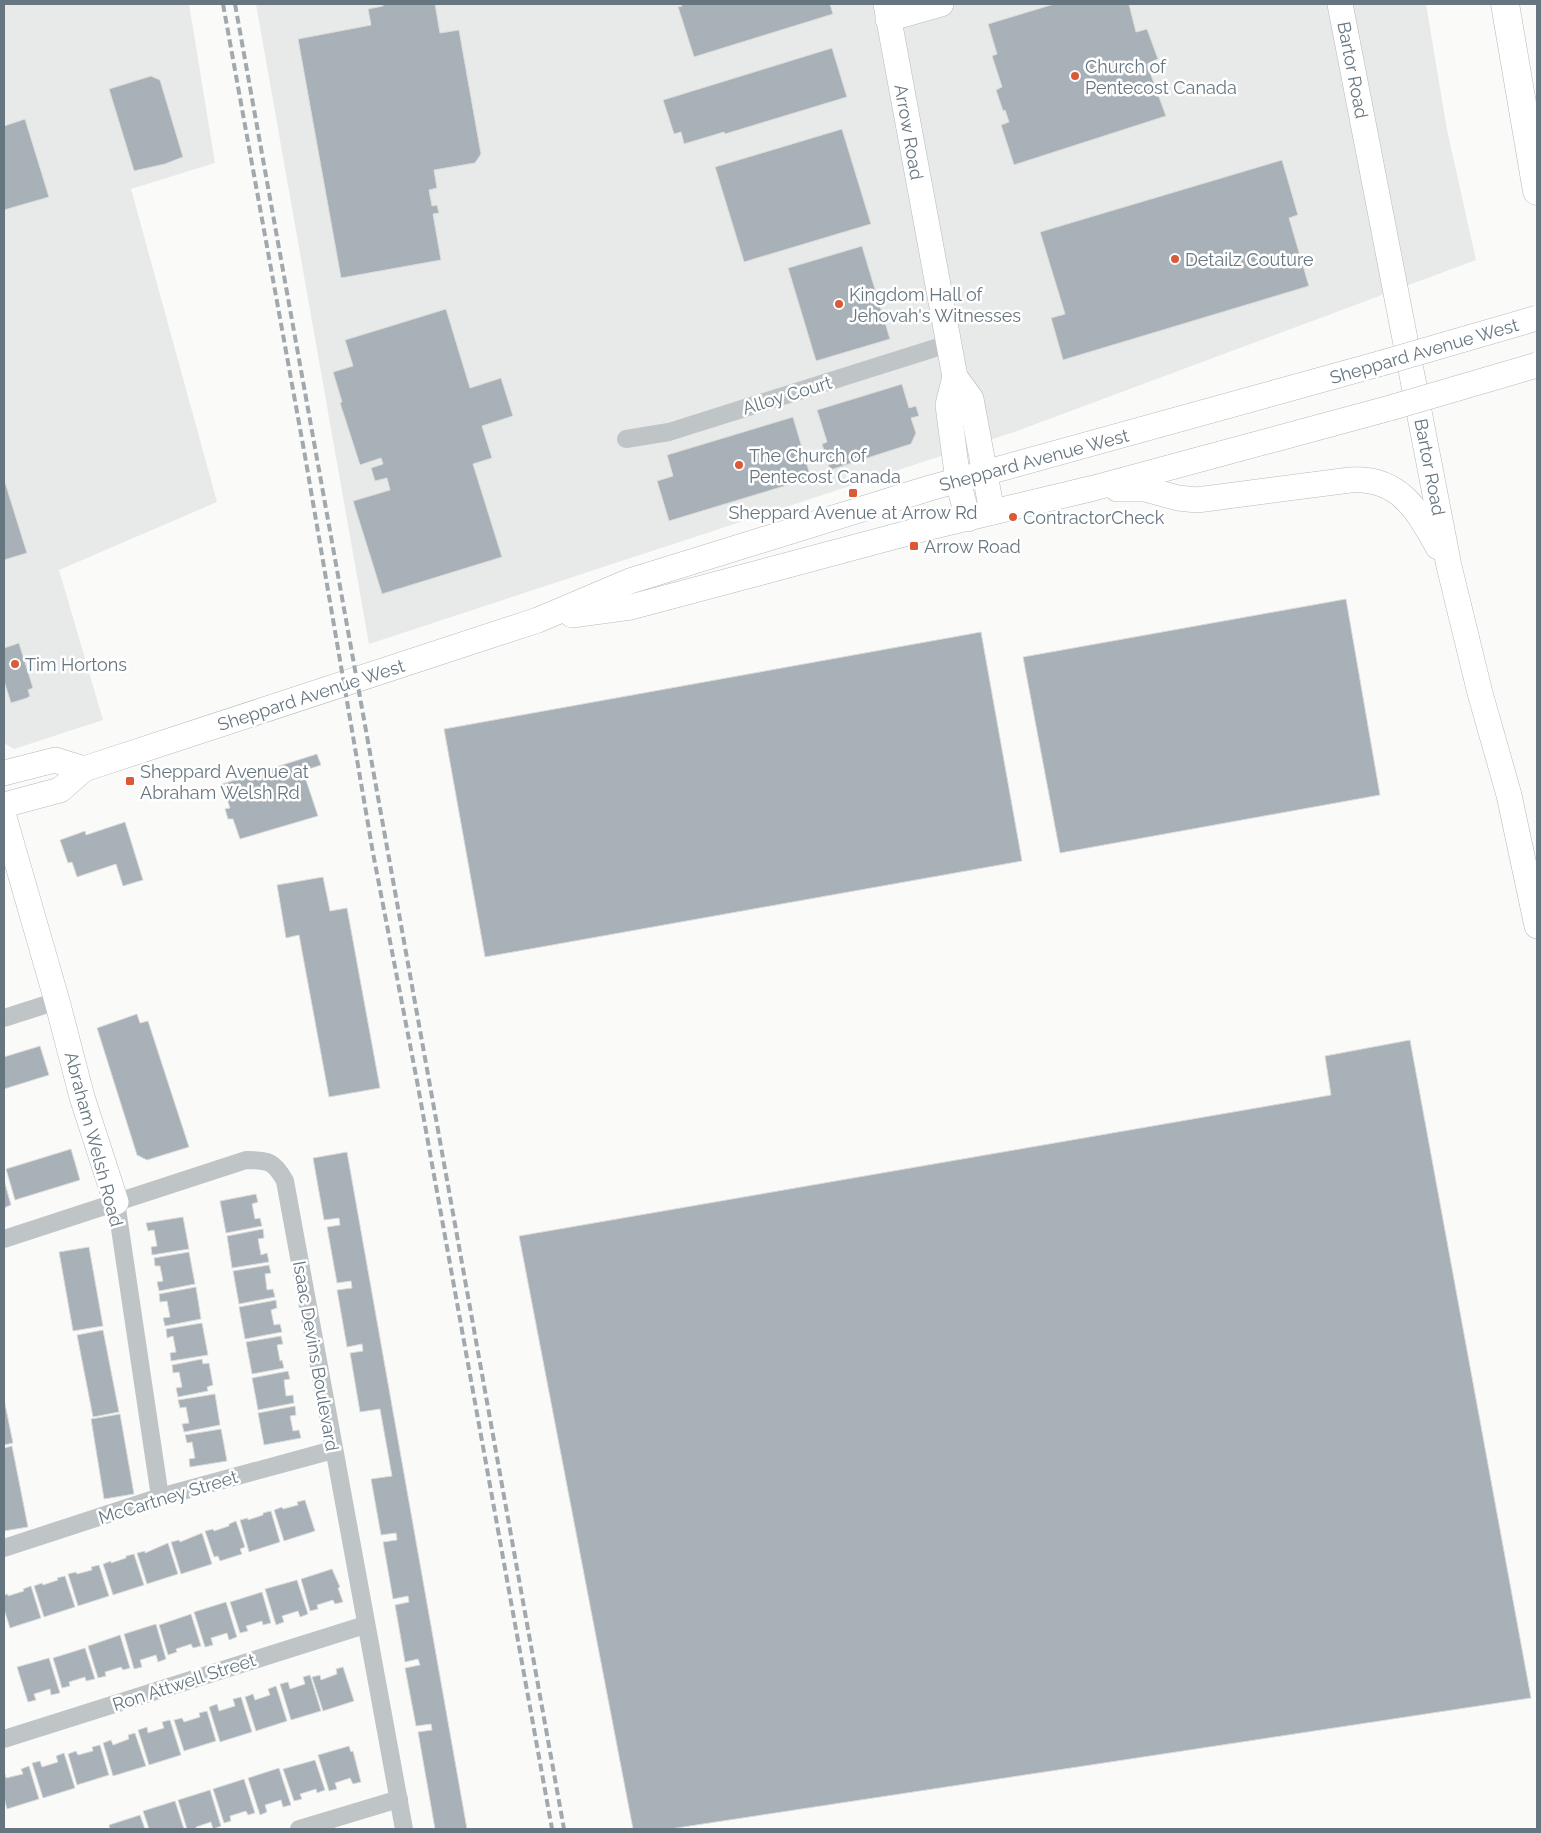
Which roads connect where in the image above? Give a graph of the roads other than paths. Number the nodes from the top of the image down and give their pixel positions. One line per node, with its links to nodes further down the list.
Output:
1 (941, 4): 4 (main road)
2 (1340, 4): 16 (main road, Bartor Road)
3 (1505, 4): 5 (highway)
4 (887, 11): 7 (main road, Arrow Road)
5 (1537, 191)
6 (1537, 318): 11 (main road, Sheppard Avenue West, bridge)
7 (948, 344): 9 (main road, Arrow Road); 10 (street, Alloy Court)
8 (1537, 365): 13 (main road, Sheppard Avenue West, bridge)
9 (955, 378): 11 (main road, Arrow Road); 12 (main road, Arrow Road)
10 (626, 439)
11 (986, 474): 12 (main road, Sheppard Avenue West); 14 (main road, Arrow Road)
12 (958, 481): 15 (main road, Arrow Road); 17 (main road, Sheppard Avenue West)
13 (1094, 488): 14 (main road, Sheppard Avenue West); 16 (main road)
14 (992, 512): 15 (main road, Sheppard Avenue West)
15 (968, 518): 17 (main road, Sheppard Avenue West)
16 (1449, 566): 22 (main road, Bartor Road)
17 (538, 620): 18 (main road, Sheppard Avenue West)
18 (84, 769): 19 (main road); 20 (main road, Sheppard Avenue West)
19 (4, 774)
20 (4, 805)
21 (4, 817): 23 (main road, Abraham Welsh Road)
22 (1537, 926)
23 (57, 1001): 24 (street); 25 (main road, Abraham Welsh Road)
24 (4, 1018)
25 (116, 1202): 26 (street, Isaac Devins Boulevard); 27 (street, Isaac Devins Boulevard); 28 (street, Abraham Welsh Road)
26 (4, 1239)
27 (333, 1450): 28 (street, McCartney Street); 30 (street, Isaac Devins Boulevard)
28 (160, 1497): 29 (street, McCartney Street)
29 (4, 1548)
30 (365, 1626): 31 (street, Ron Attwell Street); 32 (street, Isaac Devins Boulevard)
31 (4, 1739)
32 (399, 1799): 33 (street); 34 (street, Isaac Devins Boulevard)
33 (299, 1829)
34 (404, 1829)

